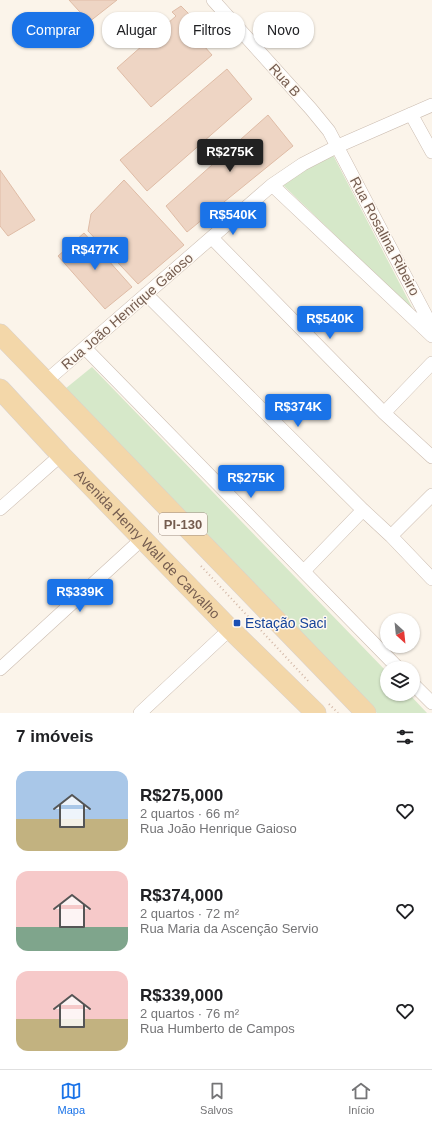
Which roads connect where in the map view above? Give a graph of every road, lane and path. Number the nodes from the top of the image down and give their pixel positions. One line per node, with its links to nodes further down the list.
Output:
1 (213, 0): 4 (street, Rua B)
2 (432, 105): 3 (street, Rua João Henrique Gaioso)
3 (411, 114): 4 (street, Rua João Henrique Gaioso); 5 (street)
4 (338, 146): 6 (street, Rua João Henrique Gaioso); 9 (street, Rua Rosalina Ribeiro)
5 (432, 152)
6 (272, 185): 7 (street, Rua João Henrique Gaioso); 11 (street)
7 (212, 238): 8 (street, Rua João Henrique Gaioso); 16 (street)
8 (146, 294): 12 (street, Rua João Henrique Gaioso); 21 (street)
9 (432, 327)
10 (0, 334): 14 (main road, PI-130)
11 (432, 336)
12 (85, 348): 14 (street, Rua João Henrique Gaioso); 25 (street)
13 (432, 363): 16 (street)
14 (46, 382): 36 (main road, PI-130)
15 (0, 389): 17 (main road, Avenida Henry Wall de Carvalho / PI-130)
16 (384, 413): 18 (street)
17 (61, 455): 20 (street); 23 (main road, Avenida Henry Wall de Carvalho / PI-130)
18 (432, 457)
19 (432, 495): 22 (street)
20 (0, 509)
21 (363, 510): 22 (street); 25 (street)
22 (391, 536): 26 (street)
23 (142, 539): 27 (main road, Avenida Henry Wall de Carvalho / PI-130); 29 (street)
24 (199, 564): 30 (path)
25 (304, 571): 28 (street)
26 (432, 579)
27 (230, 629): 33 (main road, Avenida Henry Wall de Carvalho / PI-130); 34 (street)
28 (391, 661)
29 (0, 669)
30 (314, 688)
31 (420, 691): 32 (street)
32 (432, 703)
33 (322, 708): 35 (path)
34 (140, 713)
35 (338, 713)
36 (366, 713)

